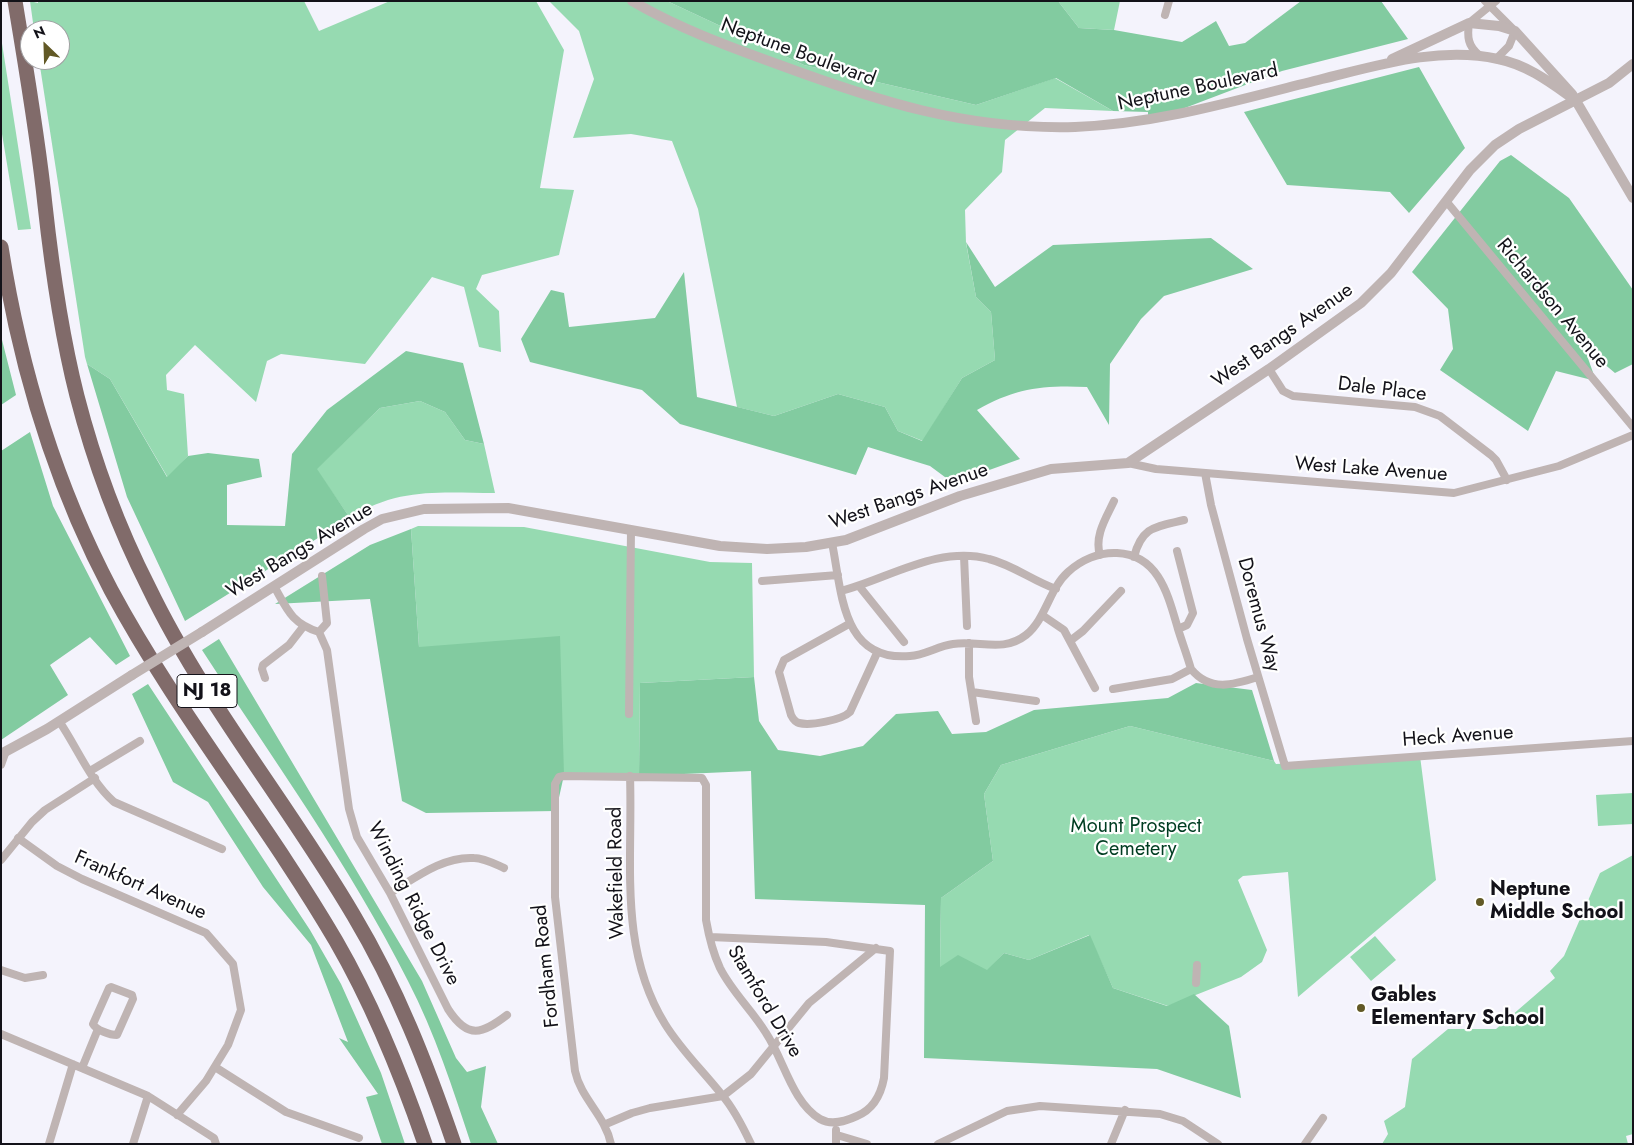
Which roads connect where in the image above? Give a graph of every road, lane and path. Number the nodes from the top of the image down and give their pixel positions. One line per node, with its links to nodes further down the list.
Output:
1 (16, 1): 97 (highway, NJ 18)
2 (632, 1): 11 (street, Neptune Boulevard)
3 (1169, 1): 5 (street)
4 (1490, 3): 6 (street); 7 (street)
5 (1165, 15)
6 (1468, 23): 7 (street); 8 (street); 11 (street)
7 (1515, 30): 9 (street); 12 (street)
8 (1479, 56): 9 (street, Neptune Boulevard); 11 (street, Neptune Boulevard)
9 (1497, 58): 12 (street, Neptune Boulevard)
10 (1633, 64): 12 (street, West Bangs Avenue)
11 (1373, 67)
12 (1575, 100): 13 (street, Neptune Boulevard); 14 (street, West Bangs Avenue)
13 (1633, 198)
14 (1446, 202): 16 (street, West Bangs Avenue); 17 (street, Richardson Avenue)
15 (1, 247): 96 (highway, NJ 18)
16 (1269, 369): 19 (street, West Bangs Avenue); 21 (street, Dale Place)
17 (1633, 427)
18 (1633, 435): 21 (street, West Lake Avenue)
19 (1128, 463): 20 (street, West Lake Avenue); 25 (street, West Bangs Avenue)
20 (1205, 473): 21 (street, West Lake Avenue); 49 (street, Doremus Way)
21 (1507, 480)
22 (1114, 501): 27 (street)
23 (1184, 520): 29 (street)
24 (631, 530): 25 (street, West Bangs Avenue); 33 (street, West Bangs Avenue); 55 (street)
25 (832, 544): 30 (street)
26 (1177, 551): 42 (street)
27 (1100, 555): 29 (street); 35 (street)
28 (964, 556): 34 (street); 35 (street); 40 (street)
29 (1134, 557): 42 (street)
30 (838, 575): 32 (street); 36 (street)
31 (322, 576): 43 (street)
32 (762, 581)
33 (274, 586): 41 (street); 56 (street, West Bangs Avenue, bridge)
34 (859, 586): 36 (street); 45 (street)
35 (1056, 589): 38 (street)
36 (841, 591): 39 (street)
37 (1122, 591): 44 (street)
38 (1042, 614): 44 (street); 46 (street)
39 (850, 624): 47 (street); 47 (street)
40 (967, 626)
41 (303, 627): 43 (street); 50 (street)
42 (1178, 629): 48 (street)
43 (319, 632): 69 (street, Winding Ridge Drive)
44 (1070, 640): 51 (street)
45 (904, 642)
46 (969, 643): 47 (street); 53 (street)
47 (877, 652)
48 (1191, 669): 49 (street); 52 (street)
49 (1258, 677): 62 (street, Doremus Way)
50 (265, 678)
51 (1095, 688)
52 (1113, 689)
53 (972, 692): 54 (street); 57 (street)
54 (1036, 701)
55 (629, 714)
56 (59, 721): 60 (street, West Bangs Avenue); 63 (street)
57 (976, 721)
58 (1633, 741): 62 (street, Heck Avenue)
59 (140, 742): 63 (street)
60 (4, 752): 61 (street)
61 (1, 765)
62 (1285, 766)
63 (92, 775): 65 (street); 66 (street)
64 (630, 776): 70 (street, Stamford Drive); 84 (street, Wakefield Road); 89 (street, Fordham Road)
65 (18, 838): 67 (street); 81 (street, Frankfort Avenue)
66 (222, 848)
67 (1, 860)
68 (504, 868): 69 (street)
69 (390, 893): 76 (street, Winding Ridge Drive)
70 (710, 937): 71 (street); 79 (street, Stamford Drive)
71 (876, 948): 79 (street); 88 (street)
72 (1197, 965): 75 (street)
73 (1, 970): 74 (street)
74 (44, 975)
75 (1196, 983)
76 (507, 1015)
77 (98, 1030): 77 (street); 82 (street)
78 (1, 1034): 80 (street)
79 (775, 1048): 84 (street); 88 (street, Stamford Drive)
80 (73, 1064): 82 (street); 94 (street)
81 (215, 1067): 86 (street, Frankfort Avenue); 92 (street)
82 (82, 1068): 83 (street)
83 (148, 1096): 86 (street); 95 (street)
84 (723, 1096): 89 (street); 99 (street, Wakefield Road)
85 (1125, 1110): 91 (street); 102 (street); 103 (street)
86 (177, 1115): 93 (street)
87 (1322, 1118): 106 (street)
88 (836, 1123): 90 (street)
89 (606, 1124): 98 (street, Fordham Road)
90 (837, 1135): 100 (street); 101 (street)
91 (1206, 1135): 104 (street); 105 (street)
92 (359, 1138)
93 (216, 1142)
94 (49, 1144)
95 (133, 1144)
96 (424, 1144)
97 (454, 1144)
98 (611, 1144)
99 (751, 1144)
100 (836, 1144)
101 (867, 1144)
102 (938, 1144)
103 (1111, 1144)
104 (1203, 1144)
105 (1218, 1144)
106 (1305, 1144)

